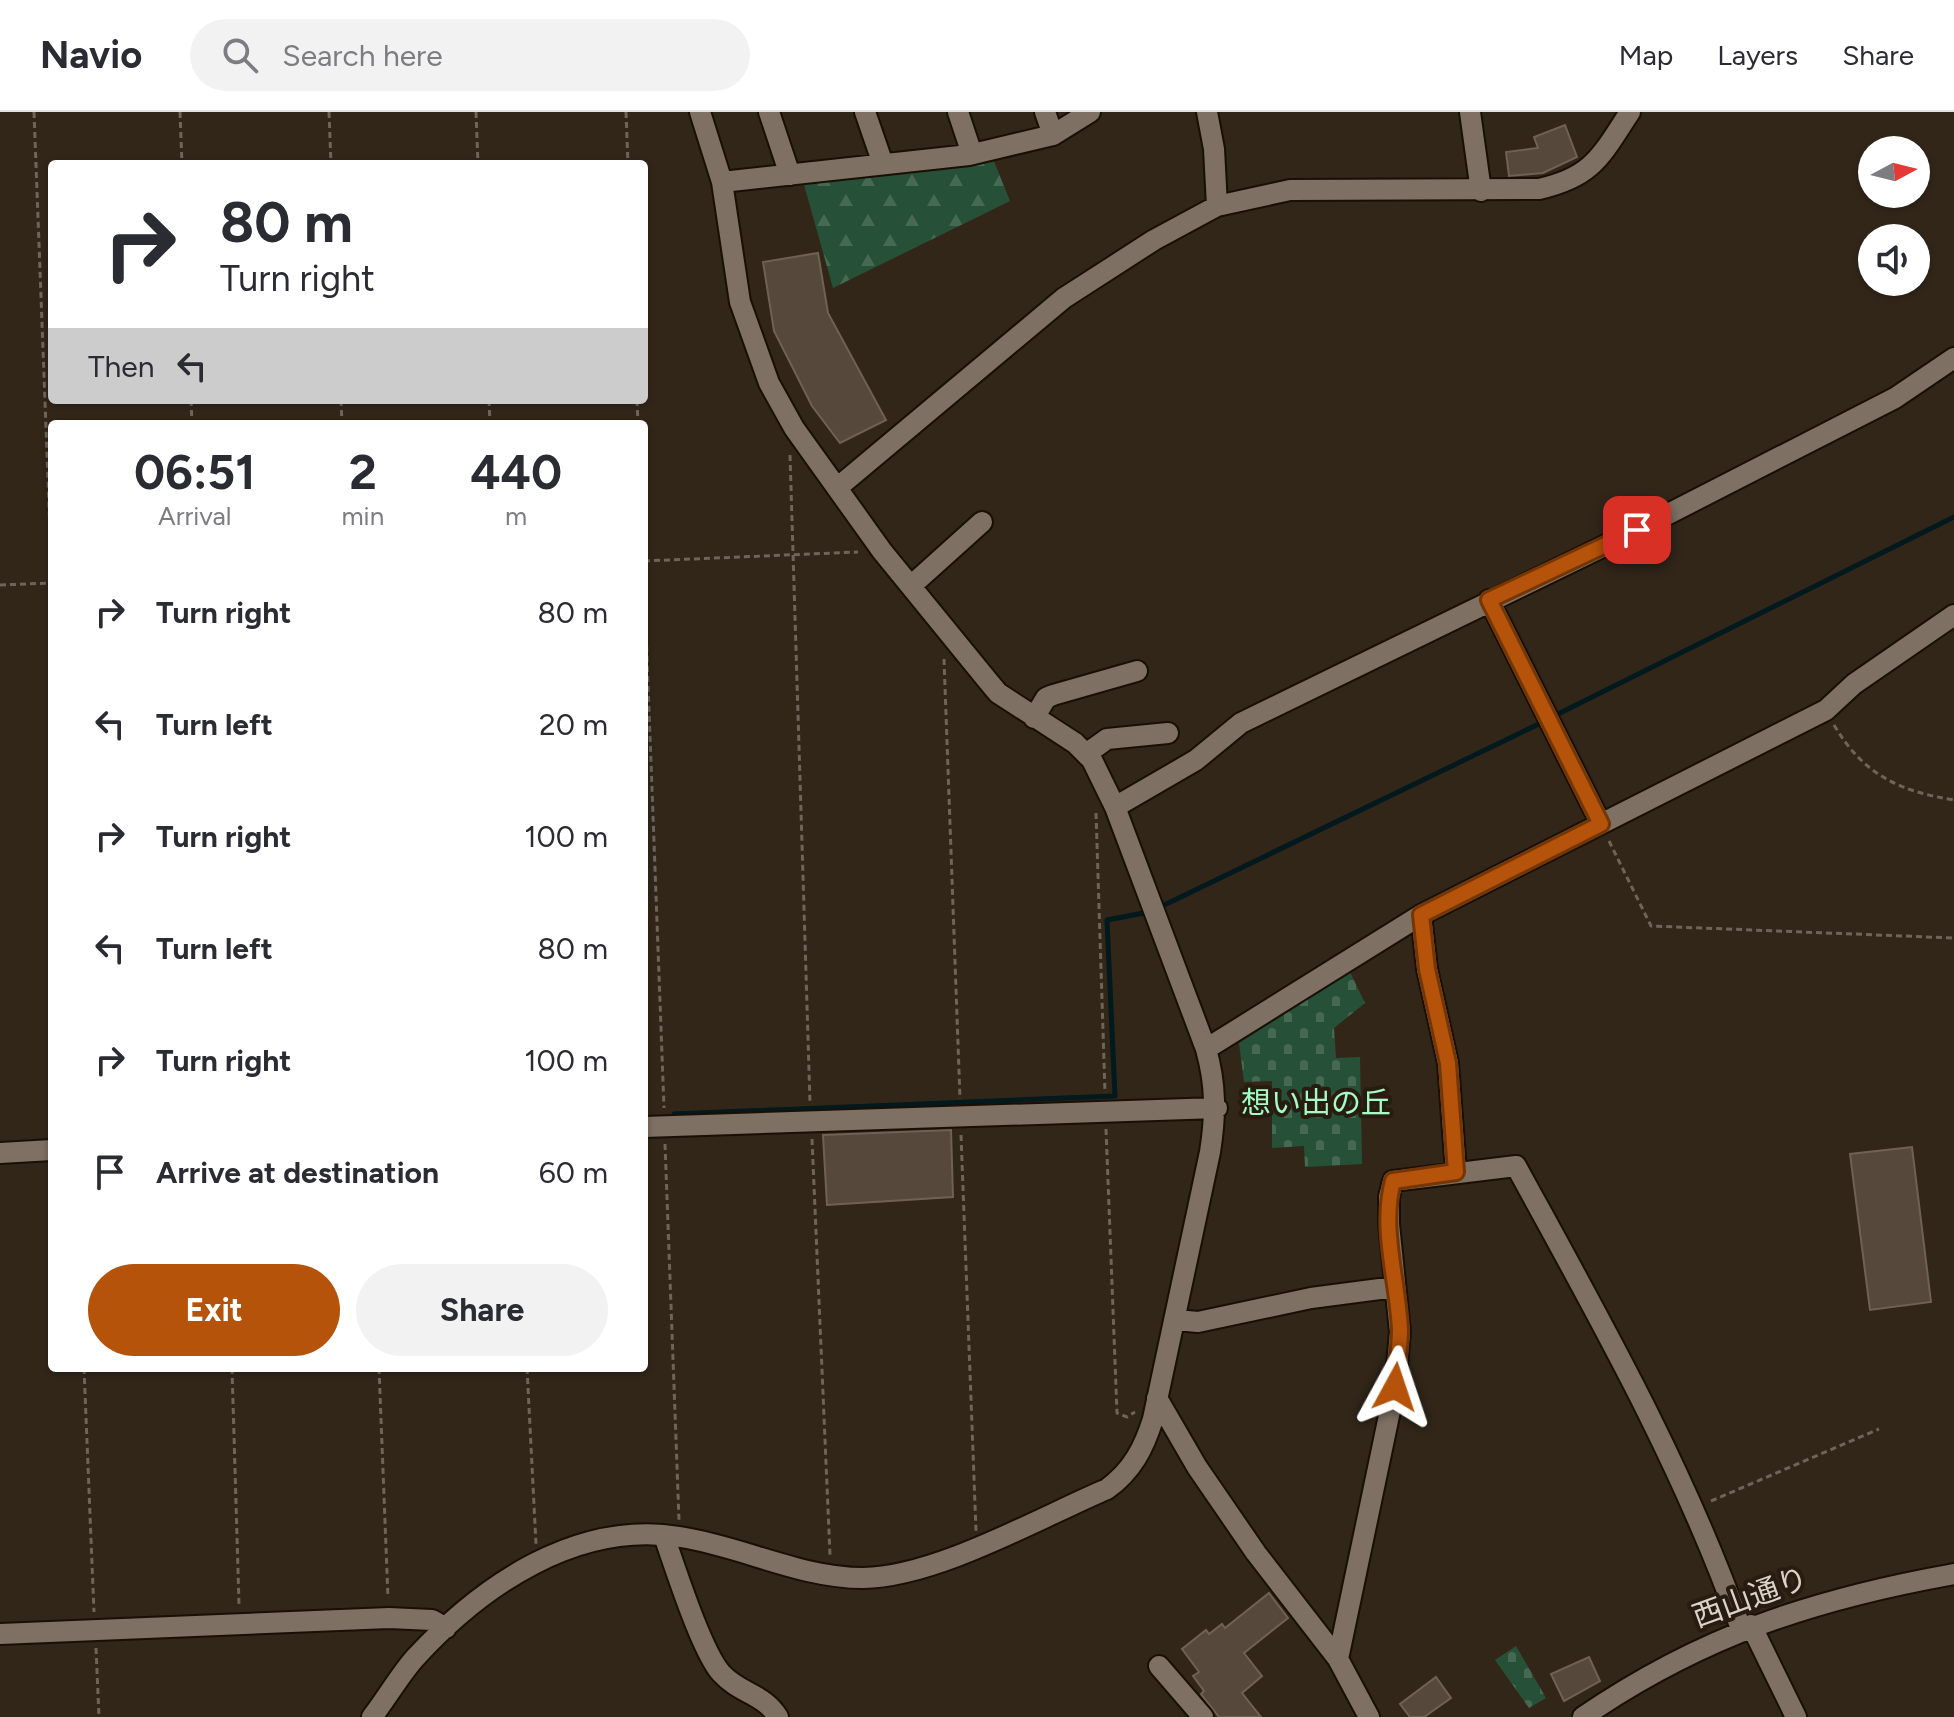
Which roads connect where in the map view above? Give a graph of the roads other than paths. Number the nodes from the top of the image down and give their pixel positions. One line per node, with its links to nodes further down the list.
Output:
1 (700, 112): 14 (street)
2 (769, 112): 13 (street)
3 (865, 112): 12 (street)
4 (958, 112): 11 (street)
5 (1045, 112): 10 (street)
6 (1090, 112): 10 (street)
7 (1207, 112): 16 (street)
8 (1470, 112): 15 (street)
9 (1630, 112): 15 (street)
10 (1053, 135): 11 (street)
11 (972, 154): 12 (street)
12 (883, 164): 13 (street)
13 (790, 175): 14 (street)
14 (722, 182): 18 (street)
15 (1481, 191): 16 (street)
16 (1217, 206): 18 (street)
17 (1954, 358): 21 (street)
18 (837, 488): 20 (street)
19 (982, 522): 20 (street)
20 (912, 585): 24 (street)
21 (1489, 600): 27 (street); 28 (street)
22 (1954, 615): 28 (street)
23 (1137, 671): 24 (street)
24 (1034, 718): 26 (street)
25 (1168, 733): 26 (street)
26 (1086, 754): 27 (street)
27 (1115, 807): 30 (street)
28 (1601, 824): 29 (street)
29 (1421, 915): 30 (street); 35 (street)
30 (1206, 1049): 31 (street)
31 (1217, 1108): 32 (street); 37 (street)
32 (654, 1127)
33 (48, 1150): 34 (street)
34 (0, 1153)
35 (1456, 1172): 36 (street); 41 (street)
36 (1395, 1287): 37 (street); 44 (street)
37 (1176, 1320): 38 (street)
38 (1157, 1398): 39 (street); 44 (street)
39 (672, 1536): 42 (street); 47 (street)
40 (1954, 1574): 41 (street, 西山通り)
41 (1746, 1627): 50 (street, 西山通り); 51 (street)
42 (446, 1628): 43 (street); 46 (street)
43 (0, 1634)
44 (1338, 1659): 49 (street)
45 (1159, 1666): 48 (street)
46 (372, 1717)
47 (778, 1717)
48 (1203, 1717)
49 (1369, 1717)
50 (1583, 1717)
51 (1796, 1717)

